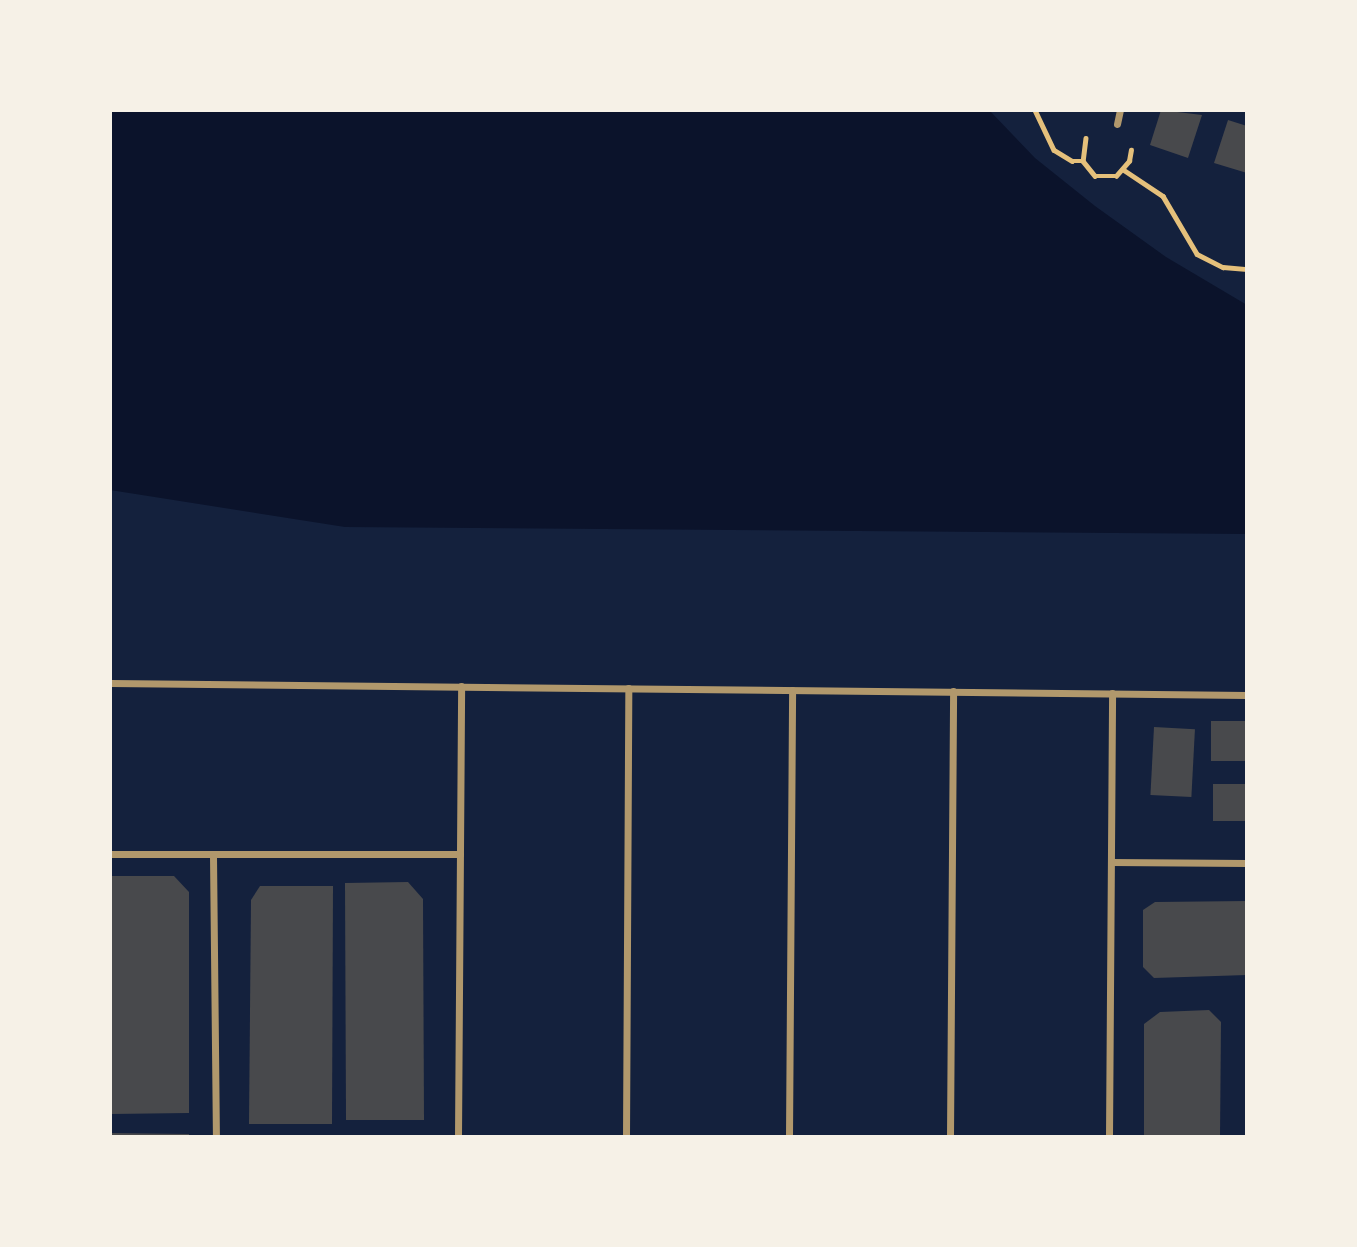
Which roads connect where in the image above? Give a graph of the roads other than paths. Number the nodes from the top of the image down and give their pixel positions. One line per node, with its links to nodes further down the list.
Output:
1 (1121, 110): 2 (street)
2 (1117, 124)
3 (110, 683): 4 (street)
4 (461, 686): 5 (street); 11 (street)
5 (628, 688): 6 (street); 17 (street)
6 (792, 690): 7 (street); 18 (street)
7 (953, 691): 8 (street); 19 (street)
8 (1112, 693): 9 (street); 13 (street)
9 (1247, 695)
10 (110, 854): 12 (street)
11 (460, 854): 12 (street); 16 (street)
12 (213, 856): 15 (street)
13 (1111, 862): 14 (street); 20 (street)
14 (1247, 863)
15 (216, 1137)
16 (458, 1137)
17 (626, 1137)
18 (789, 1137)
19 (950, 1137)
20 (1108, 1137)

